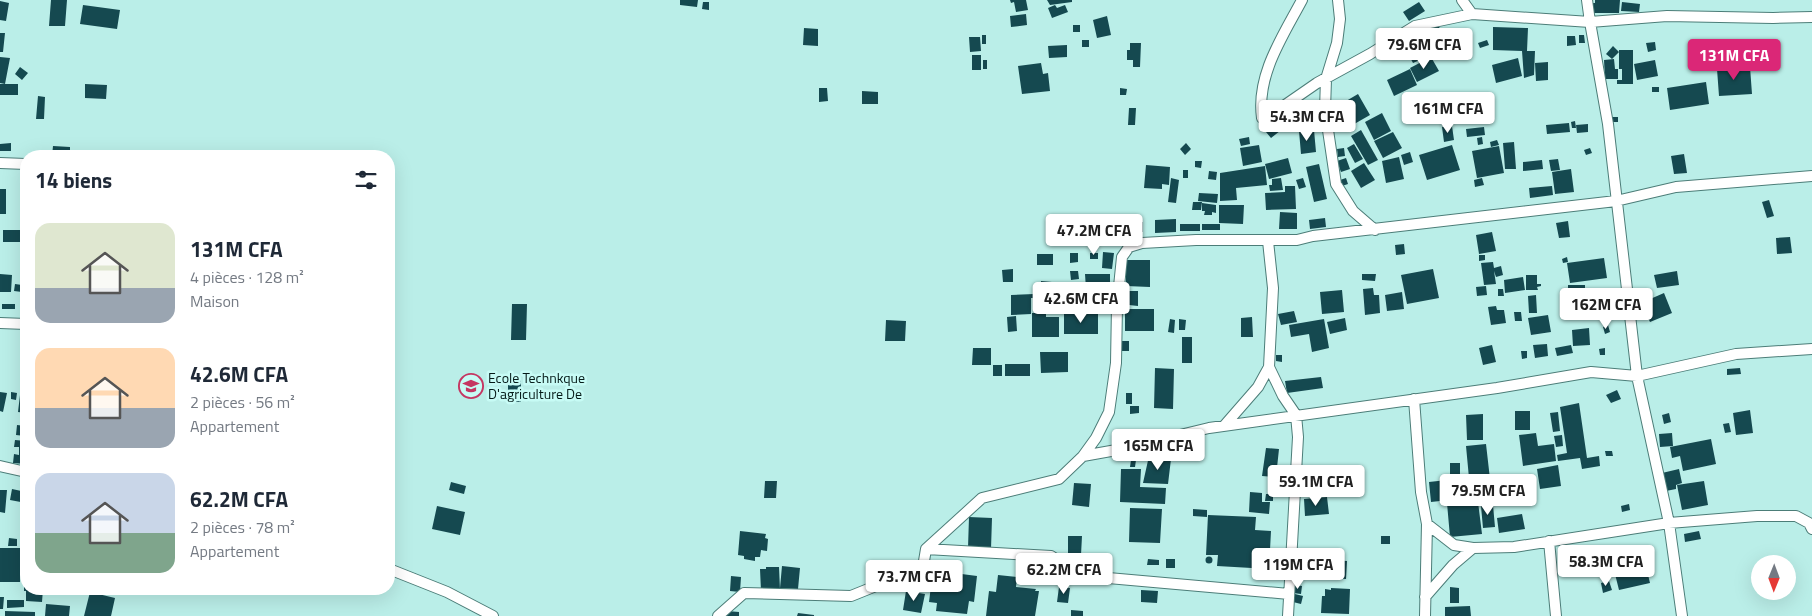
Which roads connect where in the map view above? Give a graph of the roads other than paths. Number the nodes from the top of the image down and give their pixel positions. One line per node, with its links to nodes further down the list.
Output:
1 (1302, 0): 8 (street)
2 (1338, 0): 8 (street)
3 (1462, 0): 5 (street)
4 (1587, 0): 7 (street)
5 (1472, 14): 7 (street); 8 (street)
6 (1812, 17): 7 (street)
7 (1590, 22): 12 (street)
8 (1326, 79): 13 (street)
9 (0, 163): 10 (street)
10 (20, 164)
11 (1812, 176): 12 (street)
12 (1616, 201): 13 (street); 19 (street)
13 (1375, 230): 14 (street)
14 (1268, 241): 18 (street); 23 (street)
15 (0, 323): 16 (street)
16 (20, 324)
17 (1812, 349): 19 (street)
18 (1269, 367): 21 (street); 22 (street)
19 (1637, 376): 20 (street); 26 (street)
20 (1414, 399): 21 (street); 27 (street)
21 (1296, 415): 22 (street); 33 (street)
22 (1224, 426): 23 (street)
23 (1082, 456): 31 (street)
24 (0, 466): 25 (street)
25 (20, 471)
26 (1670, 523): 28 (street); 29 (street); 40 (street)
27 (1427, 524): 30 (street); 34 (street)
28 (1812, 529)
29 (1549, 541): 30 (street); 39 (street)
30 (1473, 548): 34 (street)
31 (926, 549): 33 (street); 36 (street)
32 (395, 571): 35 (street)
33 (1289, 594): 37 (street)
34 (1425, 597): 38 (street)
35 (493, 616)
36 (718, 616)
37 (1288, 616)
38 (1424, 616)
39 (1556, 616)
40 (1682, 616)

